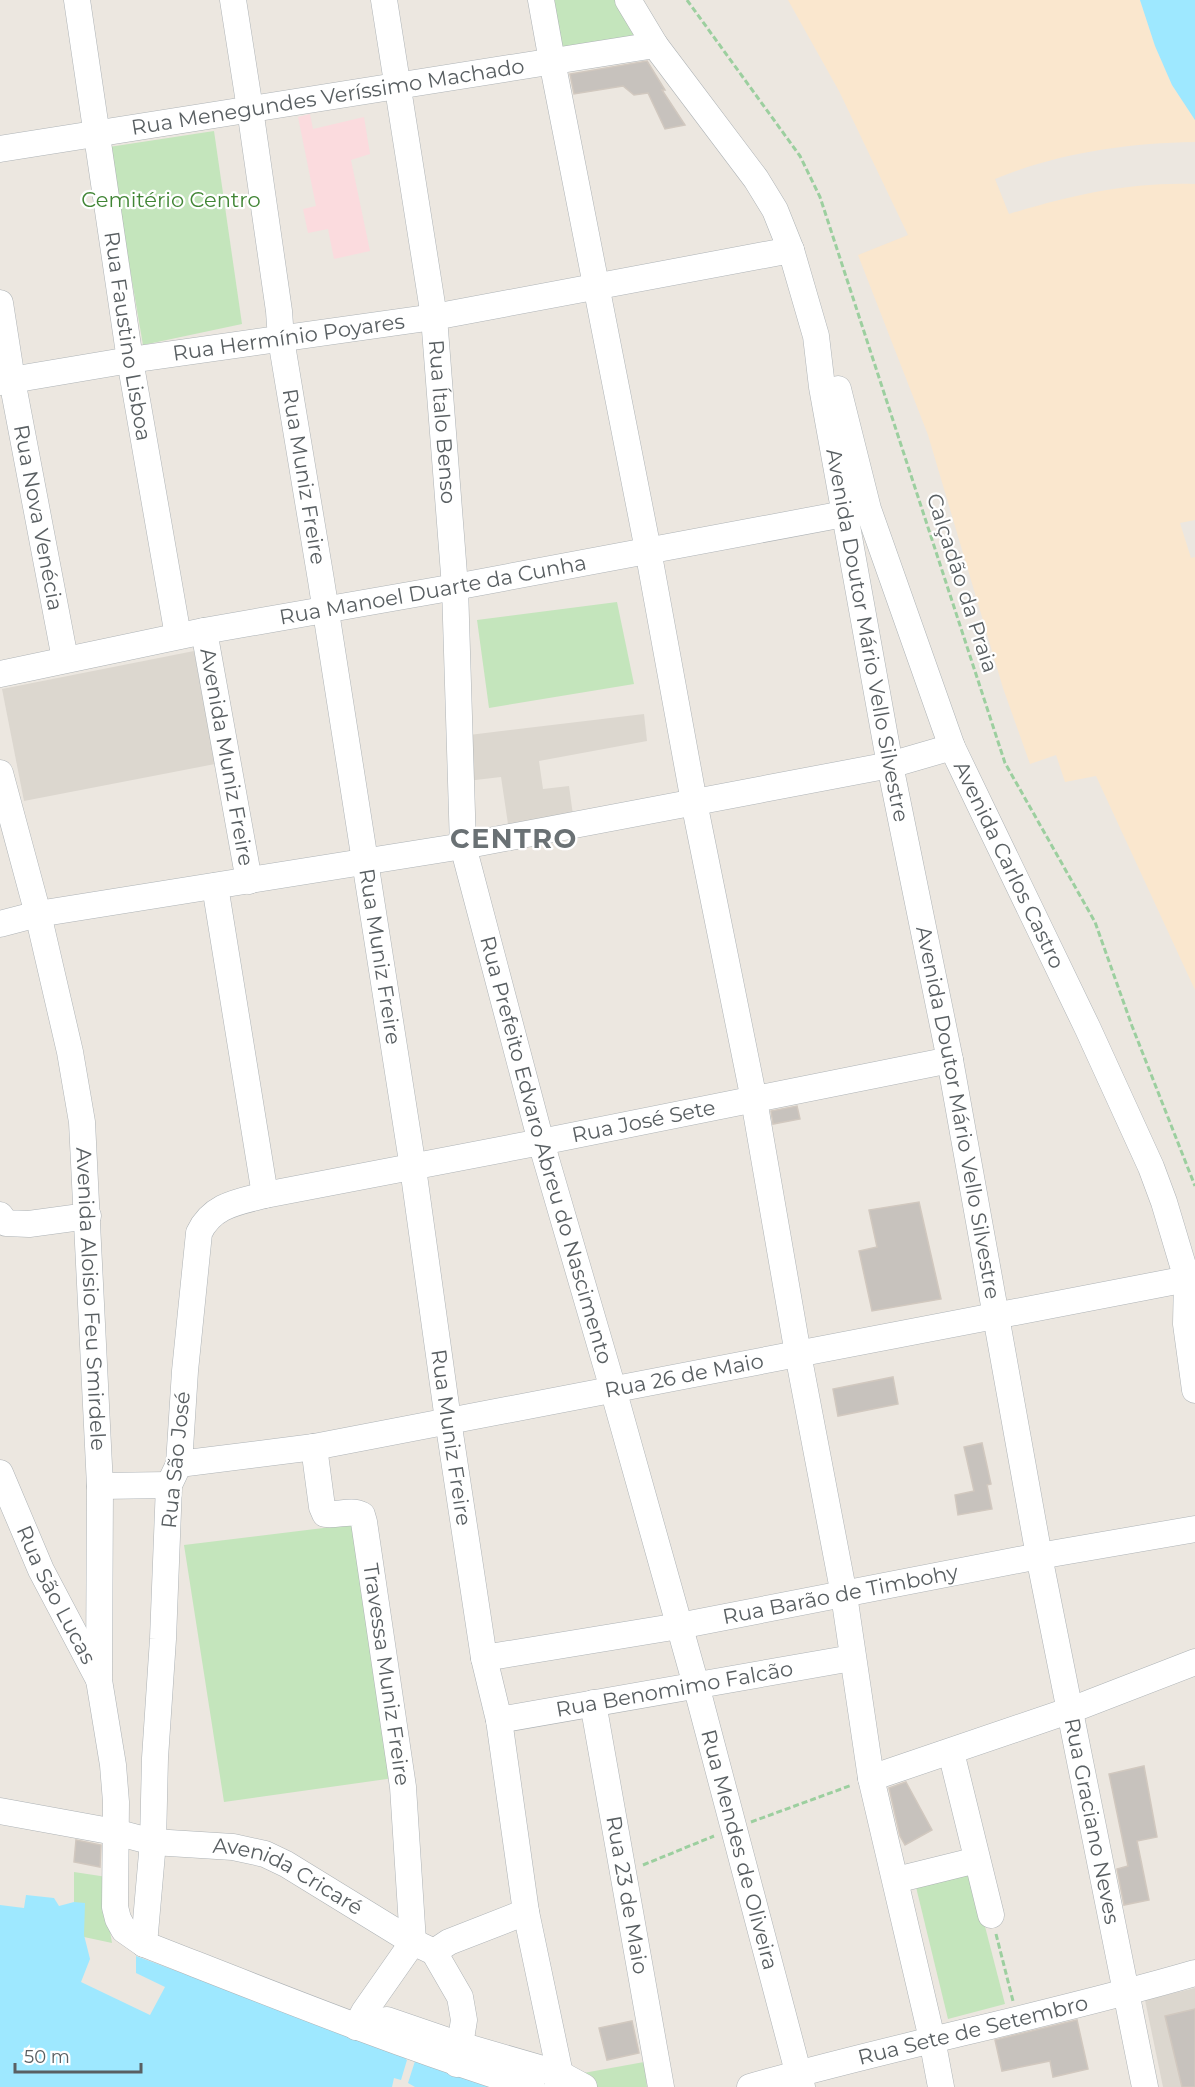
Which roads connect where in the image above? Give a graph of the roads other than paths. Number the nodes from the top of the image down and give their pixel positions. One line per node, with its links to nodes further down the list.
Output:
1 (77, 0): 10 (street, Rua Faustino Lisboa)
2 (233, 0): 9 (street, Rua Muniz Freire)
3 (384, 0): 8 (street, Rua Ítalo Benso)
4 (542, 0): 7 (street)
5 (628, 0): 6 (street, Avenida Doutor Mário Vello Silvestre)
6 (655, 45): 7 (street, Rua Menegundes Veríssimo Machado); 12 (street, Avenida Doutor Mário Vello Silvestre)
7 (552, 61): 8 (street, Rua Menegundes Veríssimo Machado); 13 (street)
8 (396, 85): 9 (street, Rua Menegundes Veríssimo Machado); 15 (street, Rua Ítalo Benso)
9 (250, 109): 10 (street, Rua Menegundes Veríssimo Machado); 16 (street, Rua Muniz Freire)
10 (96, 133): 11 (street, Rua Menegundes Veríssimo Machado); 17 (street, Rua Faustino Lisboa)
11 (0, 149)
12 (791, 250): 13 (street, Rua Hermínio Poyares); 19 (street, Avenida Doutor Mário Vello Silvestre)
13 (596, 288): 15 (street, Rua Hermínio Poyares); 20 (street)
14 (0, 303): 18 (street, Rua Nova Venécia)
15 (434, 317): 16 (street, Rua Hermínio Poyares); 21 (street, Rua Ítalo Benso)
16 (281, 339): 17 (street, Rua Hermínio Poyares); 22 (street, Rua Muniz Freire)
17 (130, 360): 18 (street, Rua Hermínio Poyares); 24 (street, Rua Faustino Lisboa)
18 (6, 381): 25 (street, Rua Nova Venécia)
19 (856, 511): 20 (street, Rua Manoel Duarte da Cunha); 27 (street, Avenida Carlos Castro); 28 (street, Avenida Doutor Mário Vello Silvestre)
20 (648, 550): 21 (street, Rua Manoel Duarte da Cunha); 30 (street)
21 (455, 587): 22 (street, Rua Manoel Duarte da Cunha); 31 (street, Rua Ítalo Benso)
22 (325, 609): 23 (street, Rua Manoel Duarte da Cunha); 32 (street, Rua Muniz Freire)
23 (204, 631): 24 (street, Rua Manoel Duarte da Cunha); 33 (street, Avenida Muniz Freire)
24 (178, 636): 25 (street, Rua Manoel Duarte da Cunha)
25 (65, 659): 26 (street, Rua Manoel Duarte da Cunha)
26 (0, 674)
27 (952, 747): 28 (street); 45 (street, Avenida Carlos Castro)
28 (890, 765): 30 (street); 37 (street, Avenida Doutor Mário Vello Silvestre)
29 (0, 772): 35 (street, Avenida Aloisio Feu Smirdele)
30 (694, 802): 31 (street); 38 (street)
31 (463, 846): 32 (street); 39 (street, Rua Prefeito Edvaro Abreu do Nascimento)
32 (364, 863): 33 (street); 40 (street, Rua Muniz Freire)
33 (249, 881): 34 (street)
34 (215, 886): 35 (street); 41 (street)
35 (38, 914): 36 (street); 44 (street, Avenida Aloisio Feu Smirdele)
36 (0, 924)
37 (951, 1060): 38 (street, Rua José Sete); 46 (street, Avenida Doutor Mário Vello Silvestre)
38 (754, 1100): 39 (street, Rua José Sete); 47 (street)
39 (541, 1142): 40 (street, Rua José Sete); 48 (street, Rua Prefeito Edvaro Abreu do Nascimento)
40 (413, 1167): 41 (street, Rua José Sete); 50 (street, Rua Muniz Freire)
41 (265, 1195): 42 (street, Rua José Sete)
42 (233, 1204): 53 (street, Rua São José)
43 (0, 1215): 44 (street)
44 (88, 1216): 54 (street, Avenida Aloisio Feu Smirdele)
45 (1191, 1288): 46 (street, Rua 26 de Maio); 49 (street, Avenida Carlos Castro)
46 (996, 1316): 47 (street, Rua 26 de Maio); 56 (street, Avenida Doutor Mário Vello Silvestre)
47 (798, 1354): 48 (street, Rua 26 de Maio); 57 (street)
48 (613, 1389): 50 (street, Rua 26 de Maio); 58 (street, Rua Prefeito Edvaro Abreu do Nascimento)
49 (1195, 1390)
50 (448, 1420): 51 (street, Rua 26 de Maio); 59 (street, Rua Muniz Freire)
51 (314, 1447): 53 (street, Rua 26 de Maio); 77 (street, Travessa Muniz Freire)
52 (0, 1473): 62 (street, Rua São Lucas)
53 (174, 1474): 54 (street, Rua 26 de Maio); 71 (street, Rua São José)
54 (100, 1486): 62 (street, Avenida Aloisio Feu Smirdele)
55 (1195, 1529): 56 (street, Rua Barão de Timbohy)
56 (1039, 1556): 57 (street, Rua Barão de Timbohy); 65 (street, Rua Graciano Neves)
57 (844, 1595): 58 (street, Rua Barão de Timbohy); 60 (street)
58 (679, 1626): 59 (street, Rua Barão de Timbohy); 63 (street, Rua Mendes de Oliveira)
59 (484, 1658): 66 (street, Rua Muniz Freire)
60 (852, 1658): 63 (street, Rua Benomimo Falcão); 68 (street)
61 (1195, 1662): 65 (street)
62 (99, 1680): 70 (street, Avenida Aloisio Feu Smirdele)
63 (696, 1685): 64 (street, Rua Benomimo Falcão); 83 (street, Rua Mendes de Oliveira)
64 (593, 1703): 66 (street, Rua Benomimo Falcão); 87 (street, Rua 23 de Maio)
65 (1071, 1710): 67 (street); 79 (street, Rua Graciano Neves)
66 (499, 1720): 74 (street, Rua Muniz Freire)
67 (951, 1752): 68 (street); 72 (street)
68 (871, 1778): 73 (street)
69 (0, 1811): 70 (street, Avenida Cricaré)
70 (115, 1832): 71 (street, Avenida Cricaré); 76 (street, Avenida Aloisio Feu Smirdele)
71 (153, 1842): 76 (street, Rua São José); 77 (street, Avenida Cricaré)
72 (977, 1860): 73 (street); 75 (street)
73 (896, 1880): 81 (street)
74 (526, 1912): 77 (street); 84 (street, Rua Muniz Freire)
75 (991, 1915)
76 (138, 1934): 80 (street)
77 (423, 1947): 80 (street); 82 (street, Avenida Cricaré)
78 (1195, 1973): 79 (street, Rua Sete de Setembro)
79 (1125, 1993): 81 (street, Rua Sete de Setembro); 90 (street, Rua Graciano Neves)
80 (360, 2020): 82 (street)
81 (932, 2039): 83 (street, Rua Sete de Setembro); 89 (street)
82 (458, 2054): 84 (street); 85 (street)
83 (800, 2080): 88 (street, Rua Sete de Setembro)
84 (558, 2081): 86 (street)
85 (532, 2087)
86 (584, 2087)
87 (661, 2087)
88 (750, 2087)
89 (941, 2087)
90 (1145, 2087)

